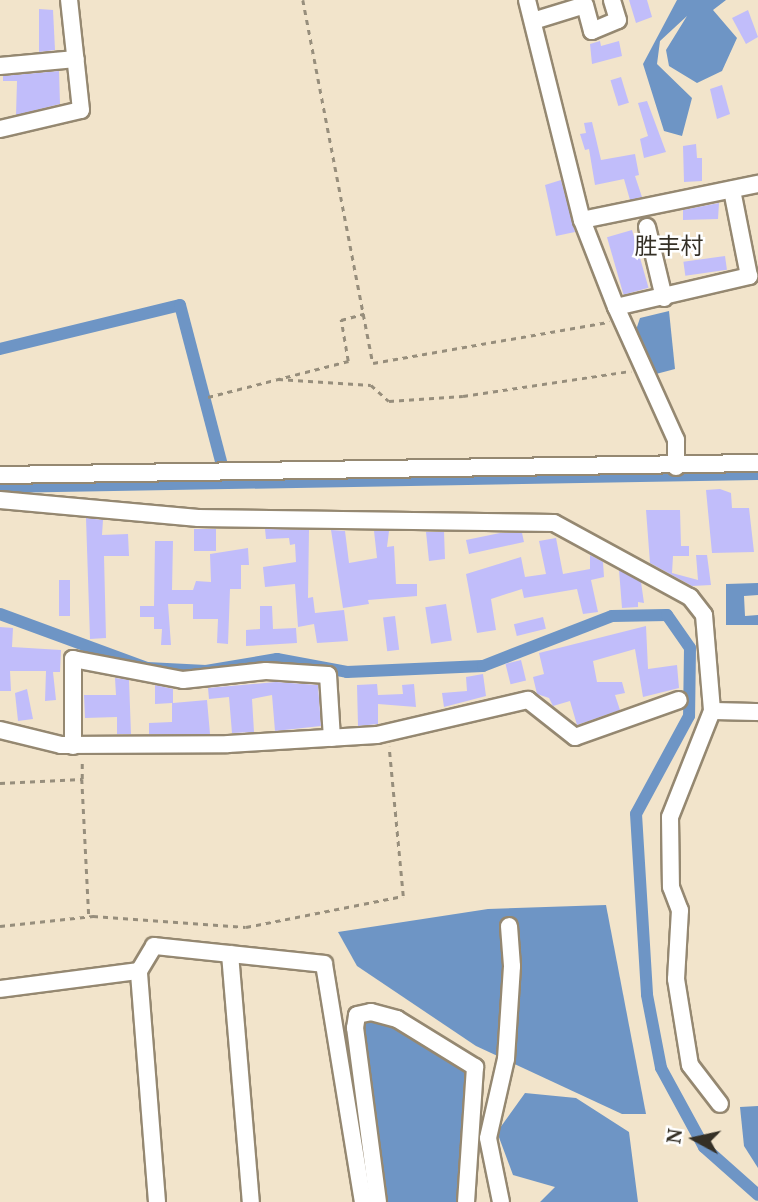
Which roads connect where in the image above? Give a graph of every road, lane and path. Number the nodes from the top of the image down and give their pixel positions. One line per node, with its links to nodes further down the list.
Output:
1 (69, 0): 6 (street)
2 (303, 0): 14 (path)
3 (527, 0): 5 (street)
4 (612, 0): 5 (street)
5 (533, 20): 11 (street)
6 (76, 59): 7 (street); 8 (street)
7 (0, 66)
8 (0, 128)
9 (758, 184): 10 (street)
10 (732, 190): 11 (street); 13 (street)
11 (582, 220): 15 (street)
12 (647, 227): 13 (street)
13 (664, 298): 15 (street)
14 (364, 314): 15 (path); 17 (path)
15 (619, 314): 16 (street)
16 (644, 369): 17 (path); 20 (street)
17 (278, 379): 18 (path)
18 (208, 397)
19 (758, 463): 20 (street)
20 (676, 467): 21 (street)
21 (0, 475)
22 (0, 500): 24 (street)
23 (679, 700): 27 (street)
24 (712, 711): 25 (street); 38 (street)
25 (758, 712)
26 (0, 730): 29 (street)
27 (387, 733): 28 (street); 32 (path)
28 (332, 738): 29 (street); 29 (street)
29 (77, 746): 30 (path)
30 (82, 779): 31 (path); 32 (path)
31 (0, 783)
32 (89, 917): 33 (path)
33 (0, 926)
34 (509, 926): 44 (street)
35 (230, 954): 36 (street); 40 (street); 41 (street)
36 (139, 971): 37 (street); 39 (street)
37 (0, 989)
38 (720, 1104)
39 (157, 1202)
40 (251, 1202)
41 (363, 1202)
42 (378, 1202): 43 (street)
43 (466, 1202)
44 (501, 1202)

